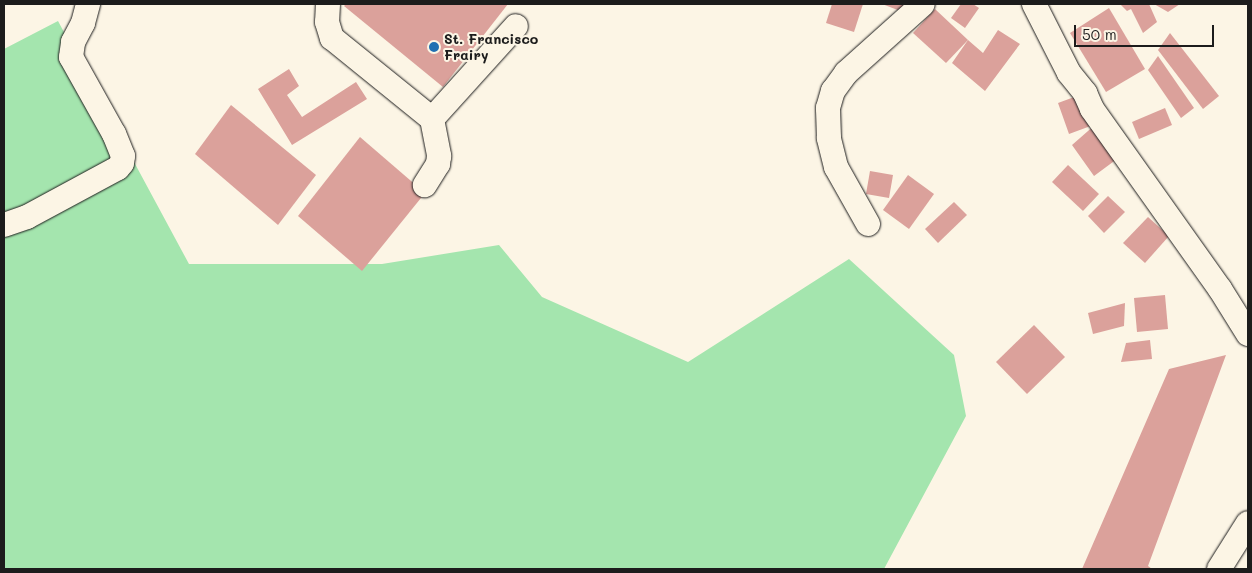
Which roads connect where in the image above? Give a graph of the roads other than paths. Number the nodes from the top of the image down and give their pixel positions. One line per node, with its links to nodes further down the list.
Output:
1 (88, 4): 9 (street)
2 (328, 4): 6 (street)
3 (923, 4): 8 (street)
4 (1034, 4): 10 (street)
5 (516, 26): 6 (street)
6 (432, 119): 7 (street)
7 (425, 185)
8 (868, 224)
9 (4, 225)
10 (1248, 334)
11 (1248, 523): 12 (street)
12 (1219, 569)

